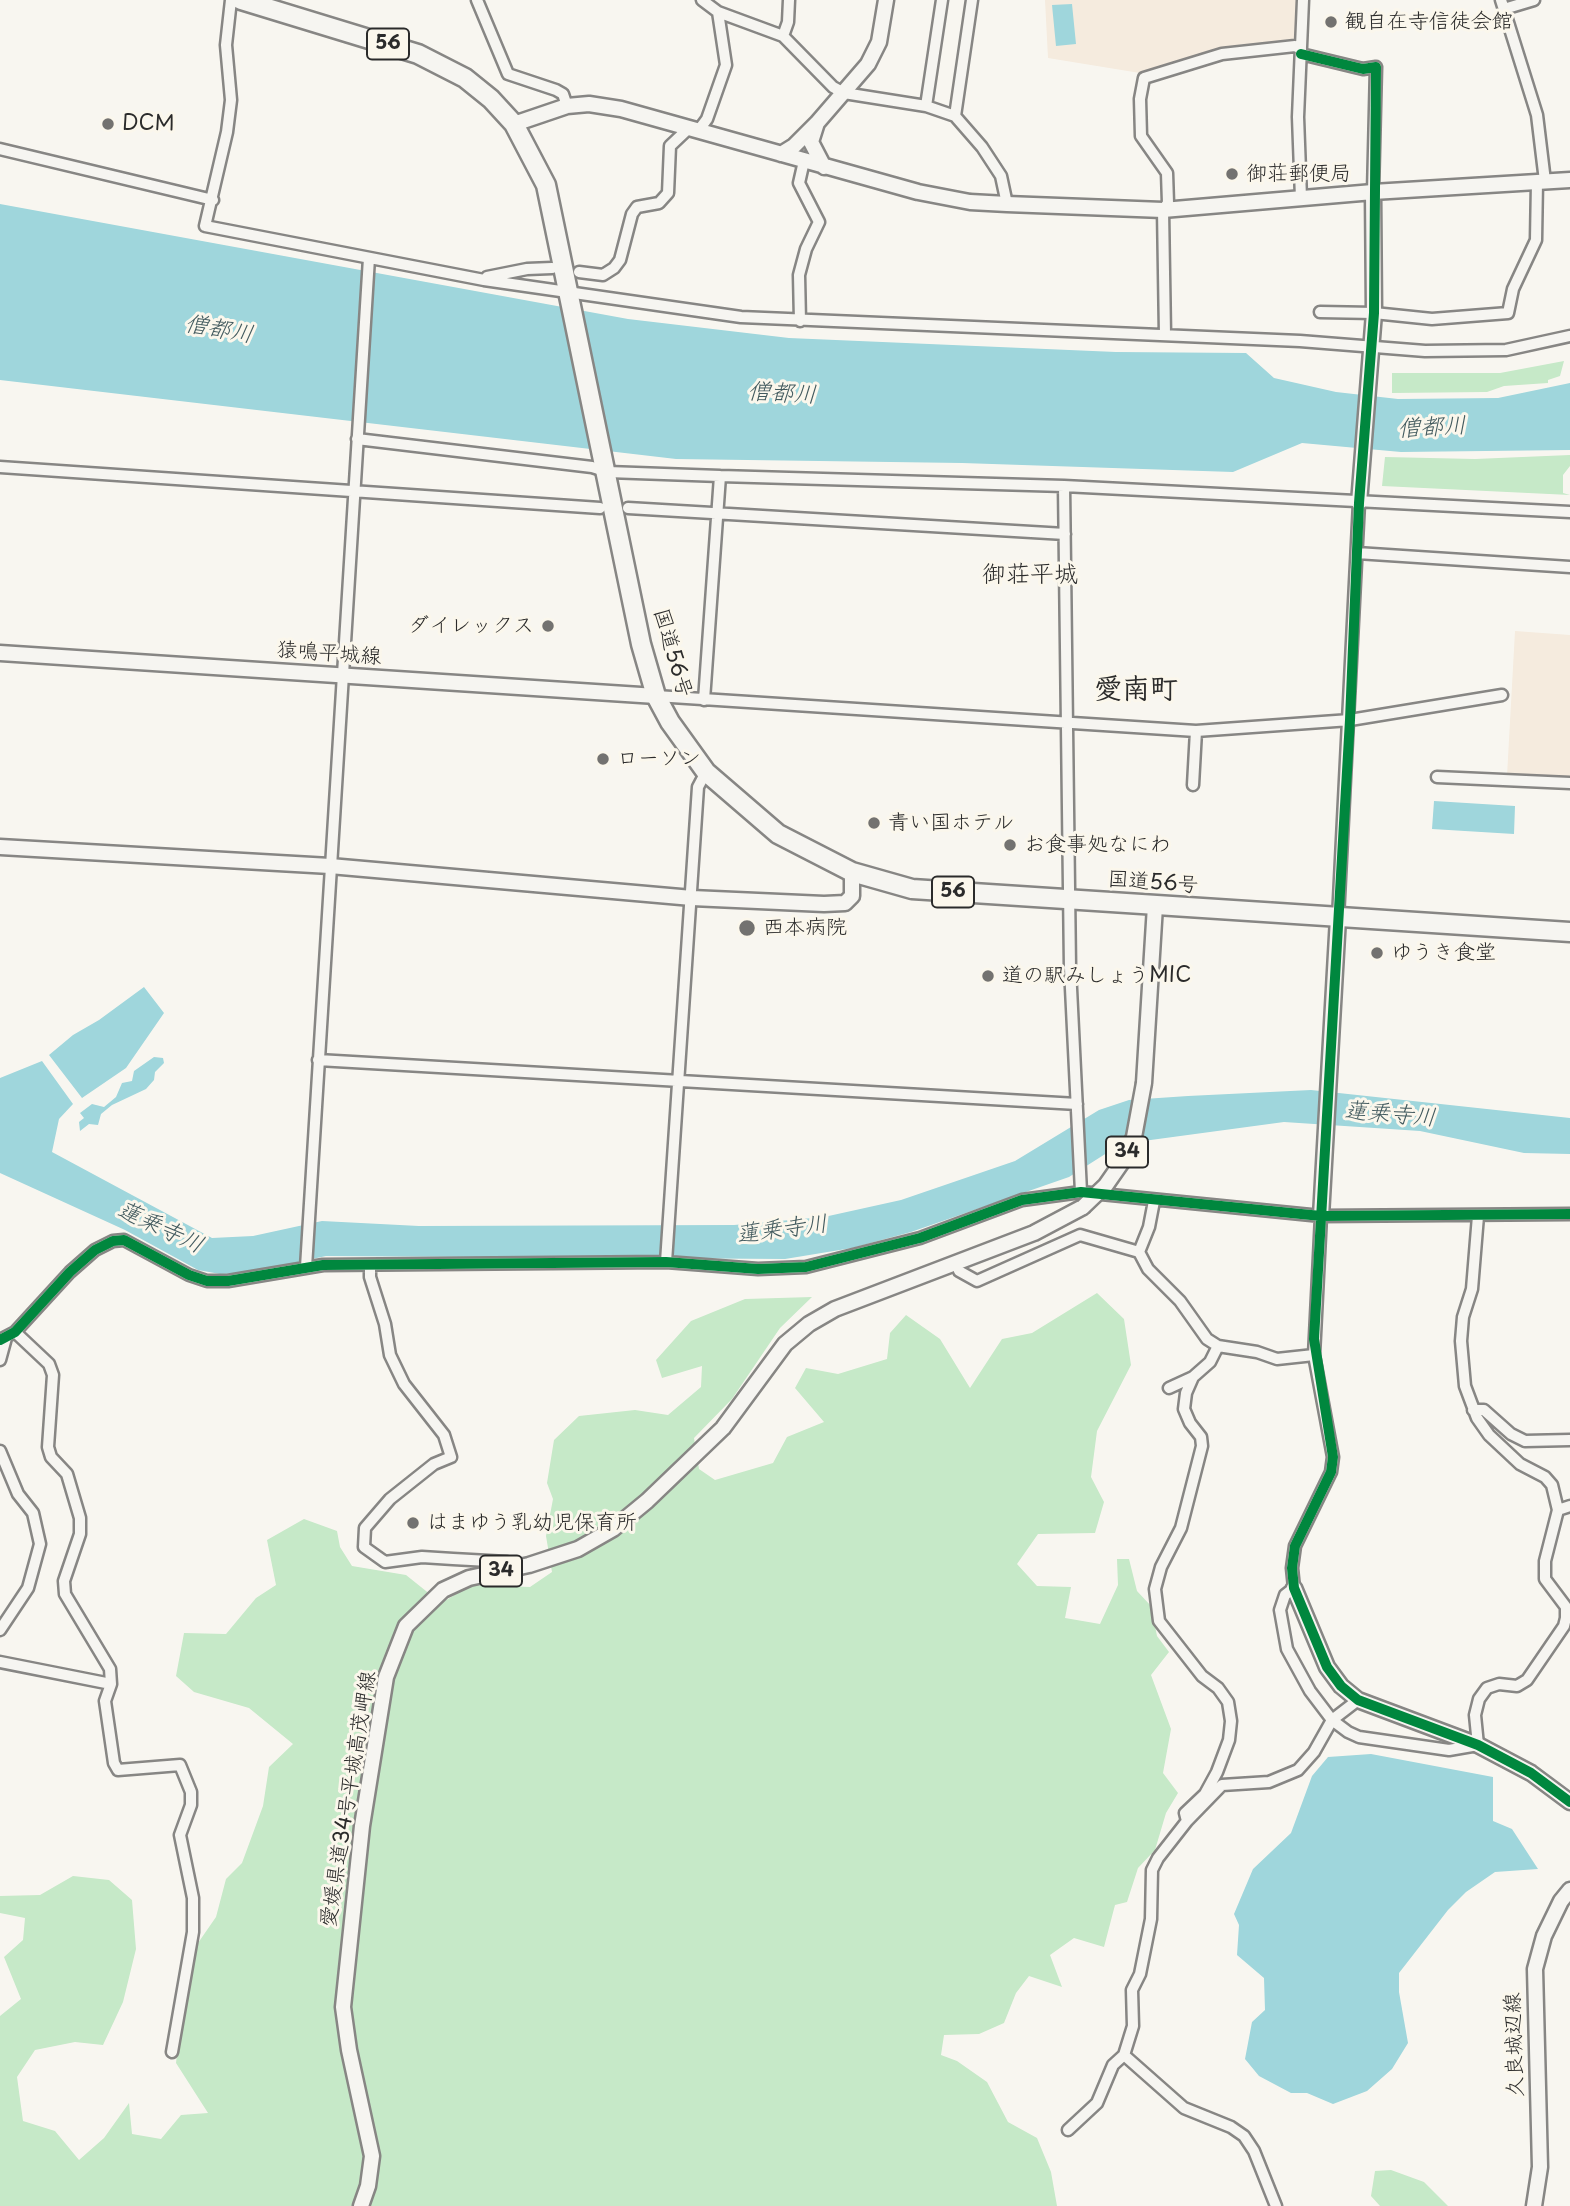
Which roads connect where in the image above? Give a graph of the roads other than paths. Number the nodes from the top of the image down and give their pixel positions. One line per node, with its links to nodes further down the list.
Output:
1 (231, 0): 30 (street)
2 (242, 0): 20 (highway, 国道56号 / 56)
3 (477, 0): 16 (street)
4 (702, 0): 12 (street)
5 (789, 0): 13 (street)
6 (886, 0): 15 (street)
7 (942, 0): 17 (street)
8 (972, 0): 18 (street)
9 (1303, 0): 14 (street)
10 (1534, 0): 11 (street)
11 (1503, 5): 27 (street)
12 (718, 12): 13 (street); 21 (street)
13 (783, 36): 15 (street)
14 (1301, 52): 28 (street); 29 (street); 32 (street)
15 (844, 93): 17 (street); 19 (street)
16 (567, 106): 20 (street); 21 (street)
17 (926, 106): 18 (street)
18 (955, 116): 31 (street)
19 (817, 123): 23 (street); 25 (street)
20 (514, 124): 37 (highway, 国道56号 / 56)
21 (694, 130): 23 (street); 35 (street)
22 (0, 149): 30 (street)
23 (781, 154): 24 (street)
24 (803, 161): 25 (street); 40 (street)
25 (824, 167): 31 (street)
26 (1570, 180): 27 (street)
27 (1541, 182): 28 (street); 39 (street)
28 (1373, 192): 29 (street); 39 (street)
29 (1301, 198): 32 (street)
30 (213, 200): 33 (street)
31 (1007, 204): 32 (street)
32 (1163, 210): 41 (street)
33 (368, 261): 36 (street); 44 (street)
34 (552, 268): 36 (street)
35 (579, 272)
36 (484, 280): 37 (street)
37 (570, 292): 40 (street); 45 (highway, 国道56号 / 56)
38 (1320, 312): 39 (street)
39 (1374, 313): 43 (street)
40 (800, 321): 41 (street)
41 (1166, 335): 43 (street)
42 (1570, 335): 43 (street)
43 (1370, 349): 50 (street)
44 (357, 435): 45 (street); 49 (street)
45 (606, 464): 47 (street); 61 (highway, 国道56号 / 56)
46 (0, 467): 49 (street)
47 (720, 476): 48 (street); 53 (street)
48 (1064, 486): 50 (street); 55 (street)
49 (353, 491): 51 (street); 59 (street)
50 (1359, 500): 54 (street); 56 (street)
51 (600, 508)
52 (628, 508): 53 (street)
53 (718, 512): 55 (street); 62 (street)
54 (1570, 513)
55 (1065, 534): 64 (street)
56 (1357, 553): 57 (street); 63 (street)
57 (1570, 567)
58 (0, 653): 59 (street, 猿鳴平城線)
59 (343, 676): 61 (street, 猿鳴平城線); 71 (street)
60 (1502, 695): 63 (street)
61 (656, 696): 62 (street); 66 (highway, 国道56号 / 56)
62 (704, 700): 64 (street)
63 (1350, 720): 65 (street); 76 (street)
64 (1069, 722): 65 (street); 74 (street)
65 (1196, 731): 69 (street)
66 (706, 772): 72 (highway, 国道56号 / 56); 73 (street)
67 (1437, 777): 68 (street)
68 (1570, 783)
69 (1193, 785)
70 (0, 847): 71 (street)
71 (330, 866): 73 (street); 78 (street)
72 (852, 872): 73 (street); 74 (highway, 国道56号 / 56)
73 (692, 898): 79 (street)
74 (1069, 901): 75 (highway, 国道56号 / 56); 80 (street)
75 (1155, 906): 76 (highway, 国道56号 / 56); 81 (street, 34, bridge)
76 (1338, 918): 77 (highway, 国道56号 / 56); 84 (street)
77 (1570, 932)
78 (318, 1060): 79 (street); 88 (street)
79 (681, 1081): 80 (street); 87 (street)
80 (1077, 1108): 81 (street)
81 (1082, 1200): 82 (street); 87 (street); 102 (street, 愛媛県道34号平城高茂岬線 / 34)
82 (1154, 1201): 84 (street); 86 (street)
83 (1570, 1214): 85 (street)
84 (1321, 1216): 85 (street); 93 (street)
85 (1478, 1216): 97 (street)
86 (1139, 1252): 90 (street); 92 (street)
87 (666, 1258): 89 (street)
88 (306, 1262): 89 (street); 91 (street)
89 (370, 1265): 102 (street)
90 (959, 1270)
91 (7, 1337): 94 (street); 106 (street)
92 (1218, 1346): 93 (street); 95 (street)
93 (1314, 1355): 103 (street)
94 (0, 1360)
95 (1193, 1377): 96 (street); 111 (street)
96 (1169, 1388)
97 (1473, 1410): 98 (street); 101 (street)
98 (1570, 1440)
99 (0, 1451): 104 (street)
100 (1570, 1506): 101 (street)
101 (1558, 1510): 109 (street)
102 (512, 1569): 116 (street, 愛媛県道34号平城高茂岬線 / 34)
103 (1294, 1588): 107 (street); 108 (street)
104 (0, 1630)
105 (0, 1662): 106 (street)
106 (111, 1684): 113 (street)
107 (1358, 1700): 108 (street); 109 (street)
108 (1332, 1720): 109 (street); 111 (street)
109 (1478, 1745): 110 (street)
110 (1570, 1802)
111 (1187, 1821): 114 (street)
112 (1570, 1890): 118 (street, 久良城辺線)
113 (172, 2052)
114 (1125, 2054): 115 (street); 117 (street)
115 (1068, 2130)
116 (361, 2206)
117 (1276, 2206)
118 (1534, 2206)

